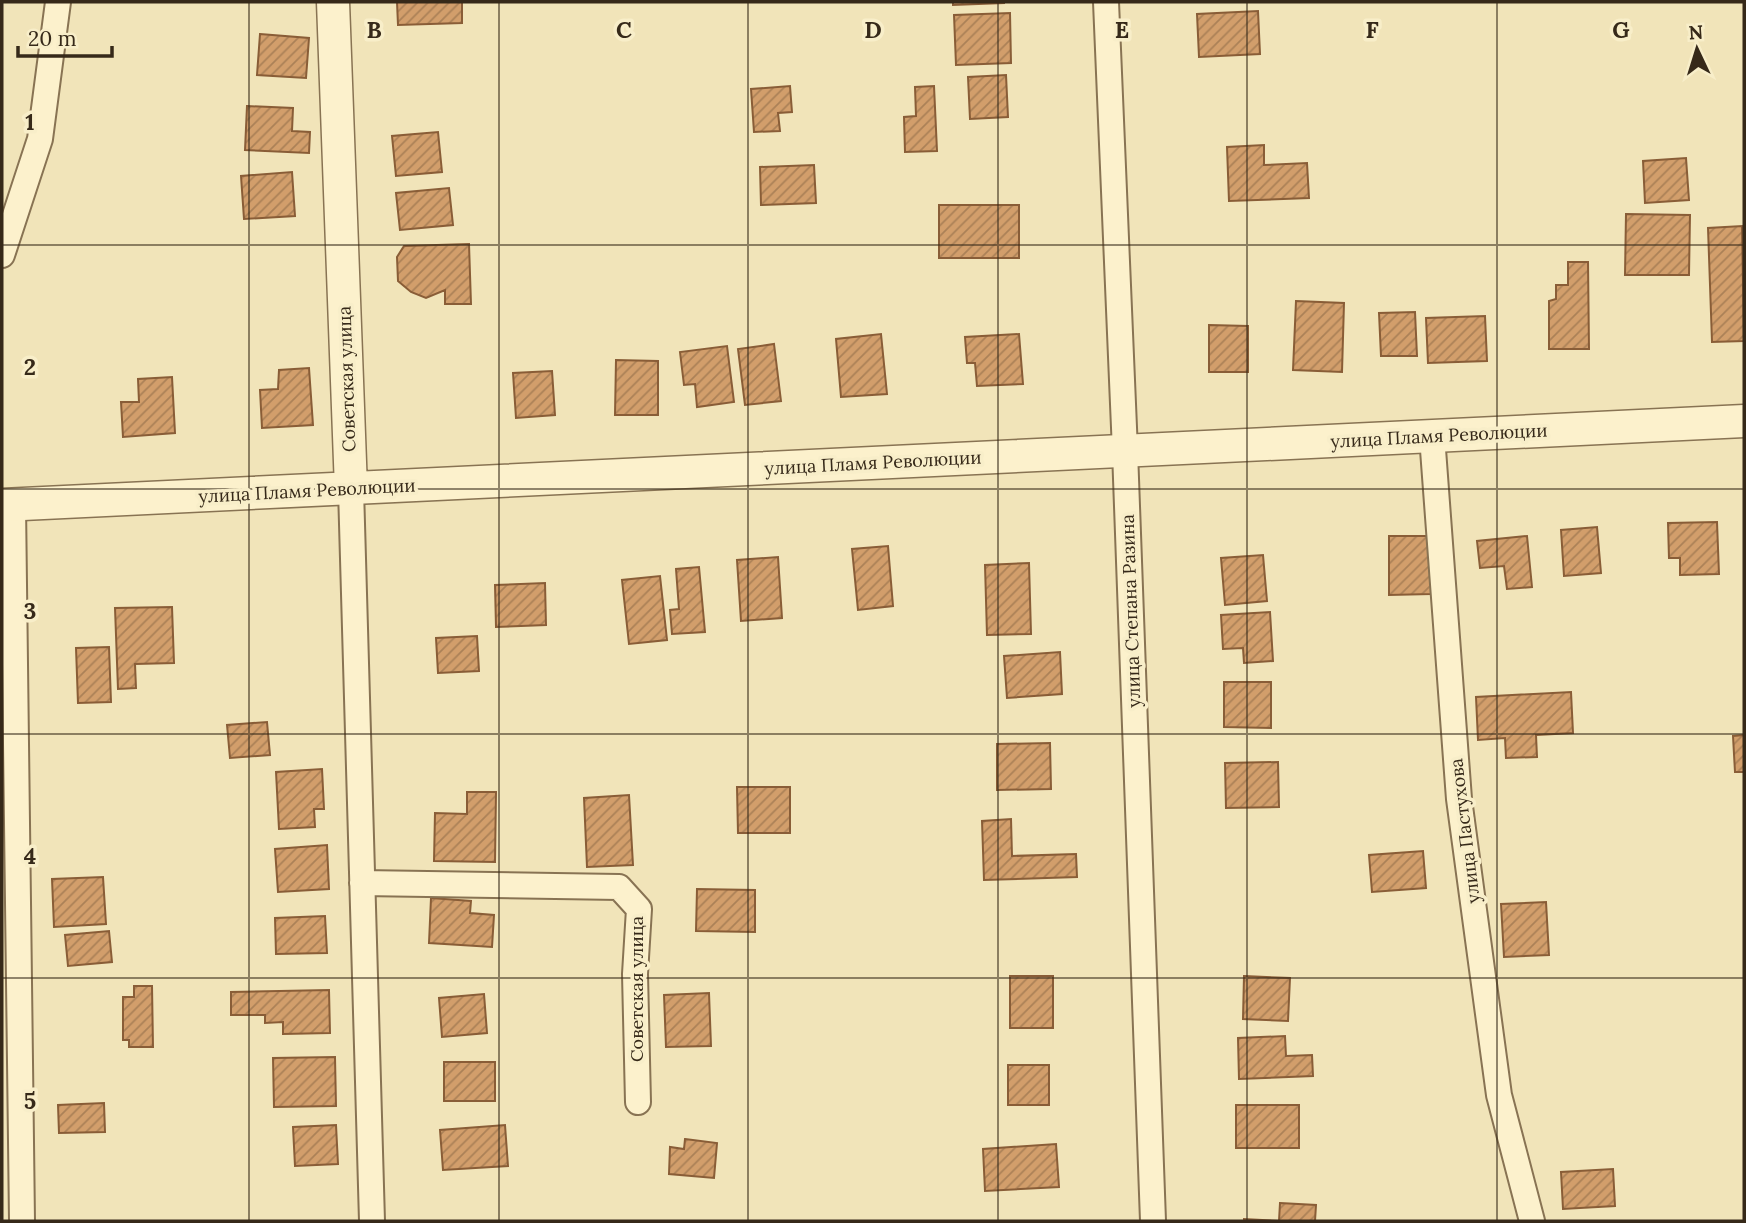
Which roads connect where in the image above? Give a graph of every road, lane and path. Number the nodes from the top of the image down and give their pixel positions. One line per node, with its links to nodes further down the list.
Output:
1 (58, 2): 4 (street)
2 (333, 2): 8 (street, Советская улица)
3 (1105, 2): 7 (street, улица Степана Разина)
4 (2, 255)
5 (1744, 421): 6 (street, улица Пламя Революции)
6 (1432, 436): 7 (street, улица Пламя Революции); 15 (street, улица Пастухова)
7 (1125, 451): 8 (street, улица Пламя Революции); 14 (street, улица Степана Разина)
8 (351, 489): 9 (street, улица Пламя Революции); 10 (street, Советская улица)
9 (7, 505): 12 (street)
10 (362, 883): 11 (street, Советская улица); 13 (street, Советская улица)
11 (638, 1102)
12 (22, 1221)
13 (372, 1221)
14 (1153, 1221)
15 (1532, 1221)

